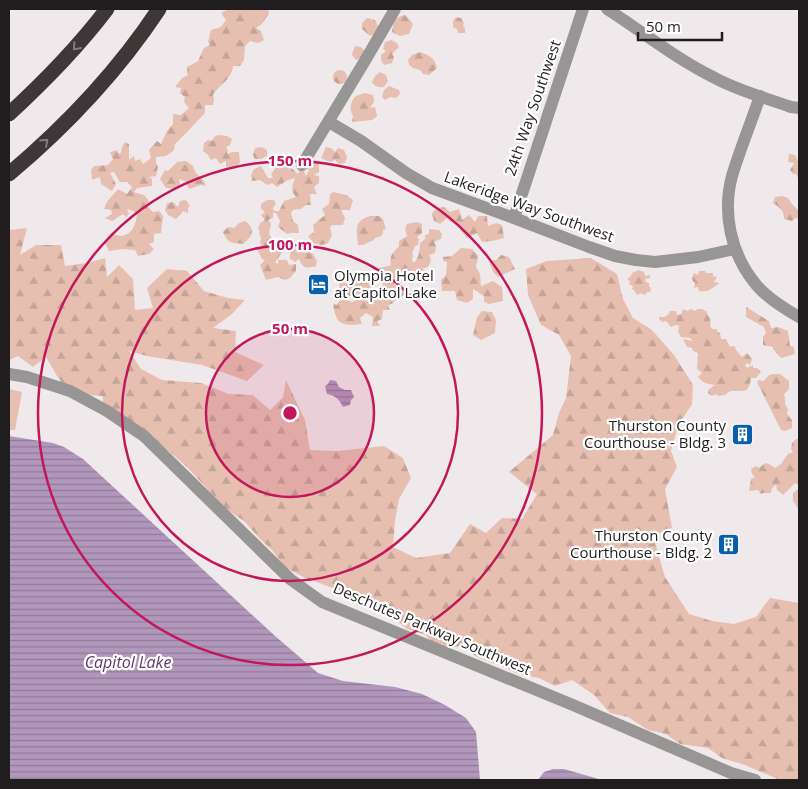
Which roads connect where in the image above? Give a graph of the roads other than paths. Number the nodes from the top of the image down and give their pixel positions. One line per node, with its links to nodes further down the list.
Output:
1 (107, 9): 8 (highway, one-way to 8)
2 (159, 9): 11 (highway, one-way to 2)
3 (395, 9): 9 (street)
4 (583, 9): 12 (street, 24th Way Southwest)
5 (607, 9): 6 (street)
6 (760, 96): 7 (street); 13 (street)
7 (799, 108)
8 (9, 114)
9 (329, 122): 10 (street); 12 (street, Lakeridge Way Southwest)
10 (302, 165)
11 (9, 174)
12 (514, 218): 13 (street, Lakeridge Way Southwest)
13 (735, 249): 14 (street)
14 (799, 317)
15 (9, 374): 16 (street, Deschutes Parkway Southwest)
16 (754, 780)

